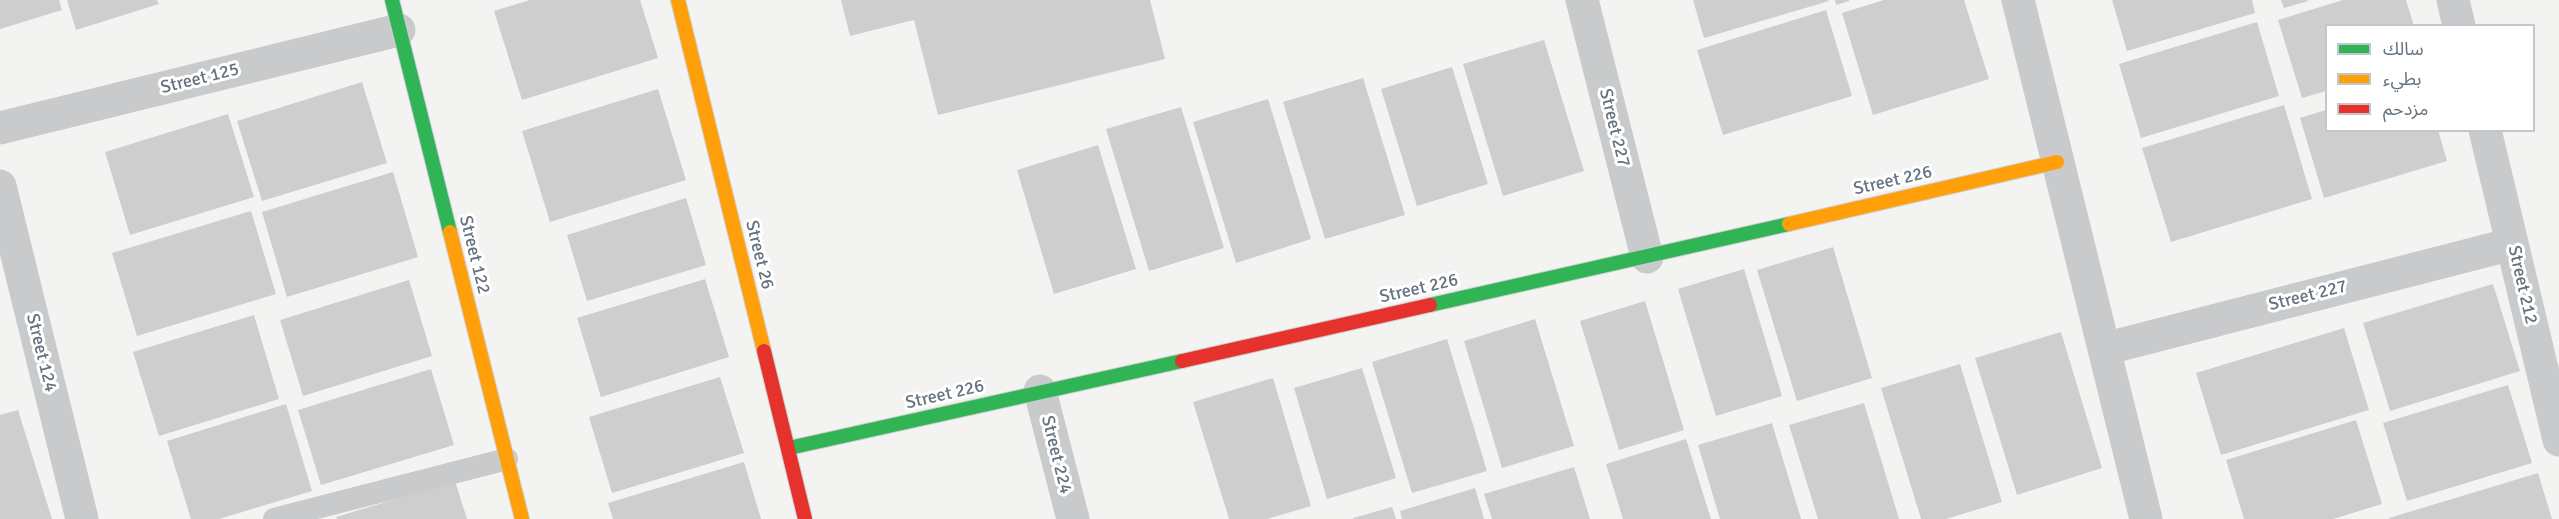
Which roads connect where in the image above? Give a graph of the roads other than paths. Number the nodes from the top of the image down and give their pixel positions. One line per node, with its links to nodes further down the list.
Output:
1 (678, 0): 16 (street, Street 26)
2 (1582, 0): 12 (street, Street 227)
3 (2018, 0): 9 (street)
4 (2453, 0): 6 (street)
5 (396, 15): 7 (street, Street 125); 17 (street, Street 122)
6 (2459, 24)
7 (0, 128)
8 (2485, 132): 11 (street, Street 212)
9 (2057, 162): 12 (street, Street 226); 13 (street)
10 (0, 186): 18 (street, Street 124)
11 (2512, 244): 13 (street, Street 227); 15 (street, Street 212)
12 (1647, 256): 14 (street, Street 226)
13 (2104, 349): 23 (street)
14 (1040, 392): 16 (street, Street 226); 22 (street, Street 224)
15 (2559, 440)
16 (789, 448): 21 (street, Street 26)
17 (507, 459): 19 (lane); 20 (street, Street 122)
18 (82, 519)
19 (274, 519)
20 (522, 519)
21 (805, 519)
22 (1072, 519)
23 (2146, 519)

